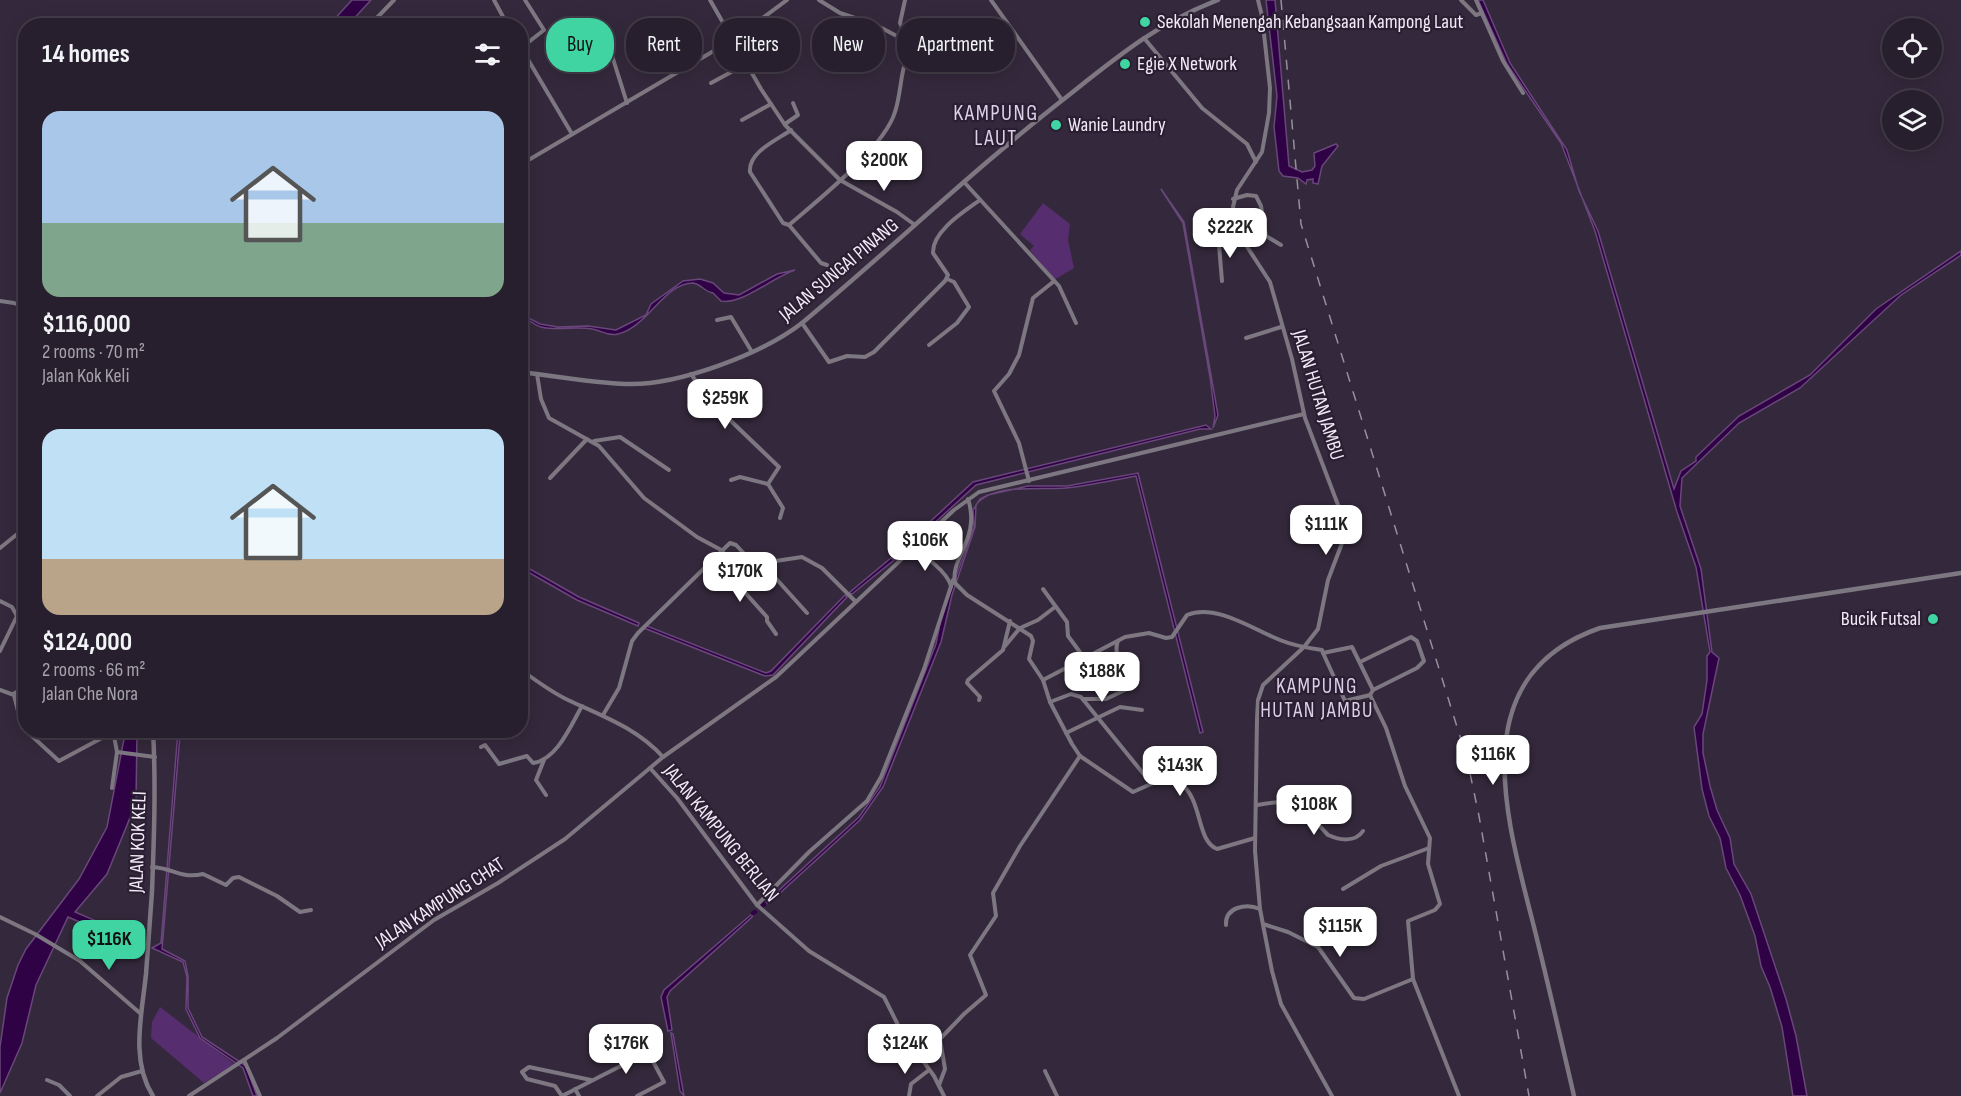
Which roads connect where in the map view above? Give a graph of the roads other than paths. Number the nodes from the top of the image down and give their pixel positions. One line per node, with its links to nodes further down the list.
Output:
1 (394, 0): 14 (street)
2 (494, 0): 15 (street)
3 (525, 0): 21 (street)
4 (710, 0): 16 (street)
5 (787, 0): 17 (street)
6 (819, 0): 18 (street)
7 (905, 0): 19 (street)
8 (990, 0): 30 (street)
9 (1218, 0): 20 (street, JALAN SUNGAI PINANG)
10 (1258, 0): 39 (street)
11 (1461, 0): 13 (street)
12 (1476, 0): 13 (street)
13 (1482, 13): 29 (street)
14 (378, 18)
15 (504, 18)
16 (721, 18)
17 (763, 18)
18 (852, 18)
19 (901, 18)
20 (1144, 38): 30 (street, JALAN SUNGAI PINANG); 39 (street)
21 (528, 42)
22 (714, 51): 31 (street)
23 (528, 59): 37 (street)
24 (614, 62): 31 (street)
25 (731, 72): 28 (street)
26 (752, 72): 33 (street)
27 (902, 72): 40 (street)
28 (711, 83)
29 (1522, 93)
30 (1062, 100): 41 (street, JALAN SUNGAI PINANG)
31 (627, 103): 37 (street)
32 (793, 103): 35 (street)
33 (771, 104): 34 (street); 35 (street)
34 (742, 120)
35 (785, 124): 36 (street)
36 (791, 130): 40 (street); 44 (street)
37 (572, 135): 38 (street)
38 (528, 160)
39 (1256, 162): 42 (street)
40 (840, 180): 44 (street); 45 (street)
41 (964, 182): 43 (street); 45 (street, JALAN SUNGAI PINANG)
42 (1233, 199): 46 (street, JALAN HUTAN JAMBU); 47 (street)
43 (980, 200): 49 (street); 51 (street)
44 (789, 225): 48 (street)
45 (915, 225): 55 (street, JALAN SUNGAI PINANG)
46 (1242, 240): 50 (street); 57 (street, JALAN HUTAN JAMBU)
47 (1281, 245)
48 (826, 265)
49 (947, 279): 55 (street); 59 (street)
50 (1222, 281)
51 (1053, 282): 56 (street); 69 (street)
52 (0, 301): 53 (street)
53 (18, 305)
54 (717, 320): 60 (street)
55 (802, 323): 60 (street, JALAN SUNGAI PINANG)
56 (1076, 323)
57 (1281, 327): 58 (street); 64 (street, JALAN HUTAN JAMBU)
58 (1246, 338)
59 (929, 345)
60 (752, 352): 62 (street, JALAN SUNGAI PINANG)
61 (528, 373): 63 (street, JALAN SUNGAI PINANG)
62 (690, 373): 63 (street, JALAN SUNGAI PINANG); 70 (street)
63 (537, 374): 65 (street)
64 (1304, 414): 69 (street); 93 (street, JALAN HUTAN JAMBU)
65 (589, 440): 66 (street); 67 (street); 76 (street)
66 (669, 470)
67 (550, 478)
68 (731, 480): 70 (street)
69 (1029, 481): 71 (street)
70 (768, 484): 72 (street)
71 (968, 499): 75 (street); 82 (street)
72 (780, 518)
73 (18, 533): 74 (street)
74 (0, 548)
75 (912, 549): 82 (street); 85 (street)
76 (723, 551): 77 (street); 78 (street)
77 (718, 556): 79 (street); 81 (street)
78 (762, 563): 85 (street); 87 (street)
79 (711, 564): 81 (street); 111 (street)
80 (1961, 573): 163 (street)
81 (723, 574): 90 (street)
82 (954, 586): 88 (street); 134 (street)
83 (1043, 589): 86 (street)
84 (0, 601): 94 (street)
85 (855, 601): 122 (street)
86 (1055, 607): 89 (street); 96 (street)
87 (807, 613)
88 (1010, 621): 89 (street); 92 (street)
89 (1020, 628): 92 (street); 99 (street)
90 (776, 634)
91 (1118, 640): 93 (street); 96 (street); 105 (street)
92 (1004, 646): 106 (street)
93 (1304, 647): 95 (street); 128 (street, JALAN HUTAN JAMBU)
94 (0, 651)
95 (1323, 653): 97 (street); 104 (street)
96 (1085, 659): 99 (street)
97 (1360, 662): 101 (street); 101 (street)
98 (528, 674): 109 (street, JALAN KAMPUNG BERLIAN)
99 (1042, 680): 107 (street)
100 (0, 690): 103 (street)
101 (1373, 690): 104 (street)
102 (18, 691): 103 (street)
103 (13, 694): 108 (street)
104 (1370, 695): 131 (street)
105 (1083, 699): 107 (street); 112 (street)
106 (979, 700)
107 (1050, 702): 113 (street)
108 (18, 704)
109 (582, 706): 111 (street, JALAN KAMPUNG BERLIAN); 123 (street)
110 (1142, 710): 112 (street)
111 (603, 715): 122 (street, JALAN KAMPUNG BERLIAN)
112 (1098, 716): 113 (street); 125 (street)
113 (1066, 733): 120 (street)
114 (36, 738): 115 (street)
115 (101, 738)
116 (115, 738): 119 (street)
117 (153, 738): 121 (street, JALAN KOK KELI)
118 (481, 747): 123 (street)
119 (119, 752): 121 (street); 126 (street)
120 (1080, 756): 125 (street); 148 (street)
121 (152, 757): 132 (street, JALAN KOK KELI)
122 (663, 757): 124 (street, JALAN KAMPUNG BERLIAN)
123 (545, 759): 127 (street)
124 (650, 768): 134 (street, JALAN KAMPUNG BERLIAN); 142 (street, JALAN KAMPUNG CHAT)
125 (1180, 783): 130 (street)
126 (112, 788)
127 (546, 795)
128 (1257, 805): 129 (street); 130 (street, JALAN HUTAN JAMBU)
129 (1363, 831)
130 (1255, 838): 135 (street, JALAN HUTAN JAMBU)
131 (1430, 848): 133 (street); 140 (street)
132 (152, 867): 136 (street); 141 (street, JALAN KOK KELI)
133 (1343, 889)
134 (757, 905): 143 (street, JALAN KAMPUNG BERLIAN)
135 (1260, 909): 138 (street, JALAN HUTAN JAMBU); 139 (street)
136 (311, 910)
137 (0, 917): 141 (street)
138 (1263, 924): 140 (street); 161 (street, JALAN HUTAN JAMBU)
139 (1226, 925)
140 (1413, 979): 162 (street)
141 (141, 1014): 144 (street, JALAN KOK KELI)
142 (244, 1060): 153 (street, JALAN KAMPUNG CHAT); 154 (street)
143 (929, 1070): 148 (street, JALAN KAMPUNG BERLIAN); 158 (street)
144 (142, 1071): 151 (street); 152 (street, JALAN KOK KELI)
145 (1045, 1071): 160 (street)
146 (47, 1080): 150 (street)
147 (592, 1080): 149 (street); 155 (street); 157 (street)
148 (939, 1086): 159 (street, JALAN KAMPUNG BERLIAN)
149 (575, 1089): 155 (street); 156 (street)
150 (70, 1096)
151 (97, 1096)
152 (153, 1096)
153 (189, 1096)
154 (260, 1096)
155 (562, 1096)
156 (579, 1096)
157 (638, 1096)
158 (909, 1096)
159 (944, 1096)
160 (1057, 1096)
161 (1332, 1096)
162 (1459, 1096)
163 (1574, 1096)

